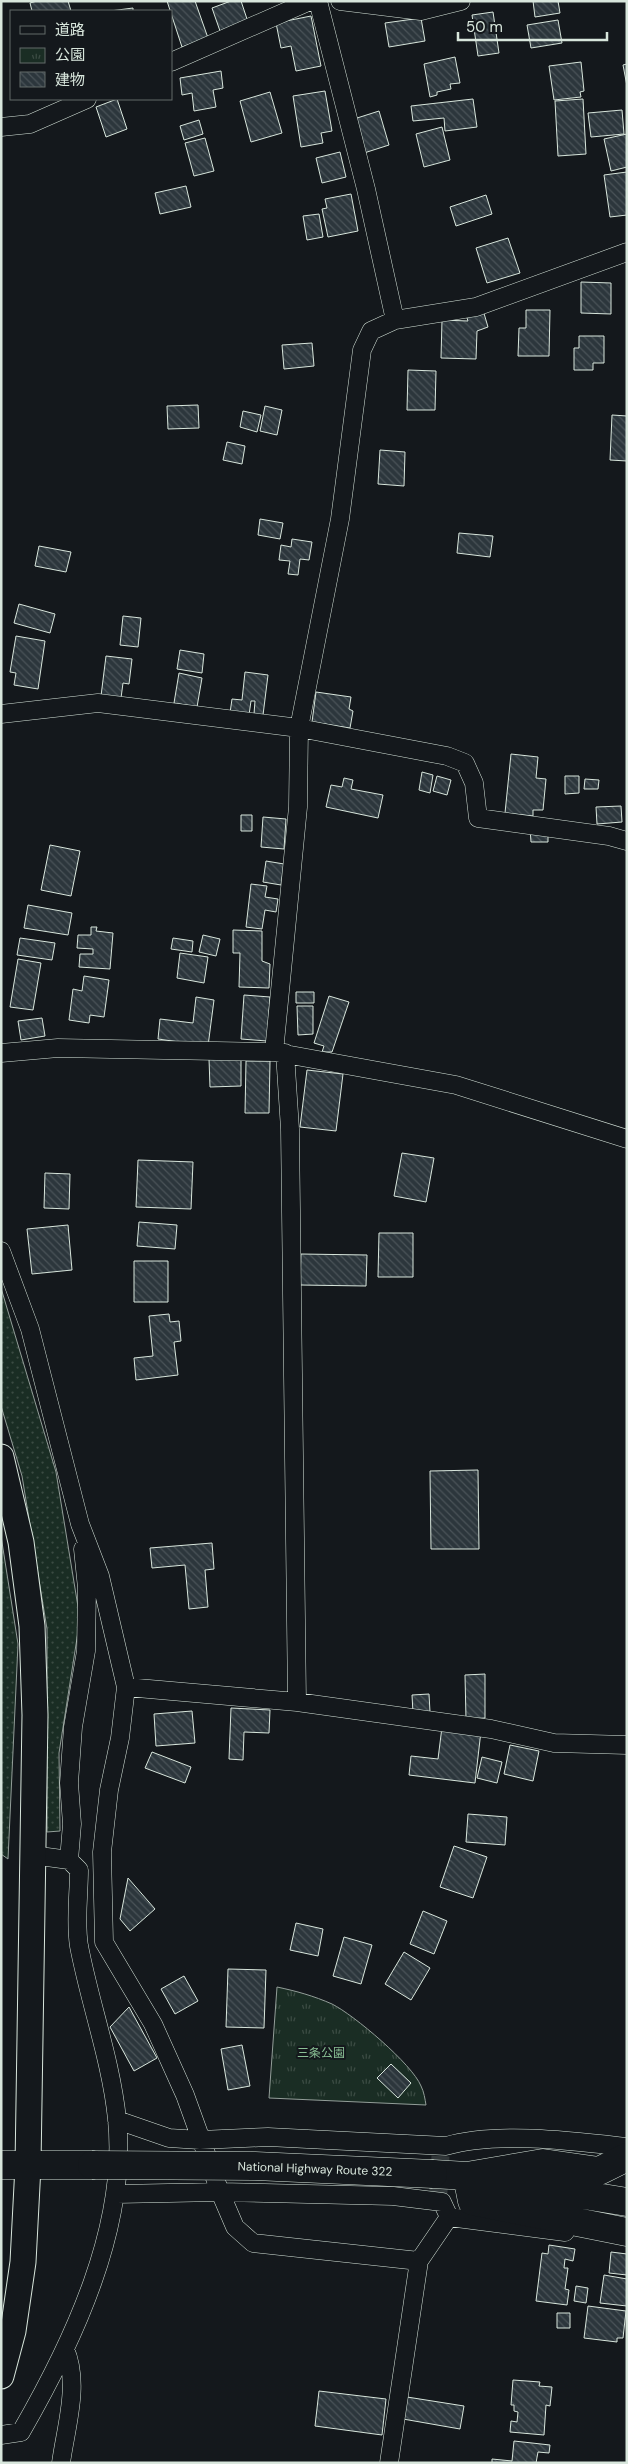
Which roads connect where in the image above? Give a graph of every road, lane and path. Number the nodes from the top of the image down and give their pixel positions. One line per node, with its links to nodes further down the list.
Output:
1 (310, 1): 5 (street)
2 (318, 1): 9 (street)
3 (340, 1): 4 (street)
4 (461, 1)
5 (172, 62)
6 (85, 100): 7 (street)
7 (1, 127)
8 (627, 252): 9 (street)
9 (395, 320): 11 (street)
10 (1, 714): 11 (street)
11 (299, 728): 12 (street); 13 (street)
12 (627, 841)
13 (280, 1052): 14 (street); 15 (street); 20 (street)
14 (1, 1053)
15 (627, 1139)
16 (1, 1252): 18 (street)
17 (1, 1457): 22 (street)
18 (80, 1524): 19 (street); 23 (street)
19 (126, 1687): 20 (street); 25 (street)
20 (297, 1702): 21 (street)
21 (627, 1745)
22 (32, 1855): 23 (street); 29 (street)
23 (69, 1860): 24 (street)
24 (117, 2120): 25 (street); 32 (street)
25 (200, 2140): 26 (street); 31 (street)
26 (627, 2147)
27 (627, 2157): 30 (highway)
28 (1, 2165): 29 (highway, National Highway Route 322)
29 (28, 2166): 30 (highway, National Highway Route 322, bridge); 38 (street)
30 (467, 2176): 33 (highway, National Highway Route 322); 35 (highway)
31 (220, 2192): 32 (street); 34 (street); 36 (street)
32 (117, 2194): 37 (street)
33 (627, 2202)
34 (449, 2217): 35 (street); 36 (street)
35 (627, 2233)
36 (419, 2261): 41 (street)
37 (64, 2349): 39 (street); 40 (street)
38 (1, 2376)
39 (1, 2435)
40 (61, 2463)
41 (389, 2463)

